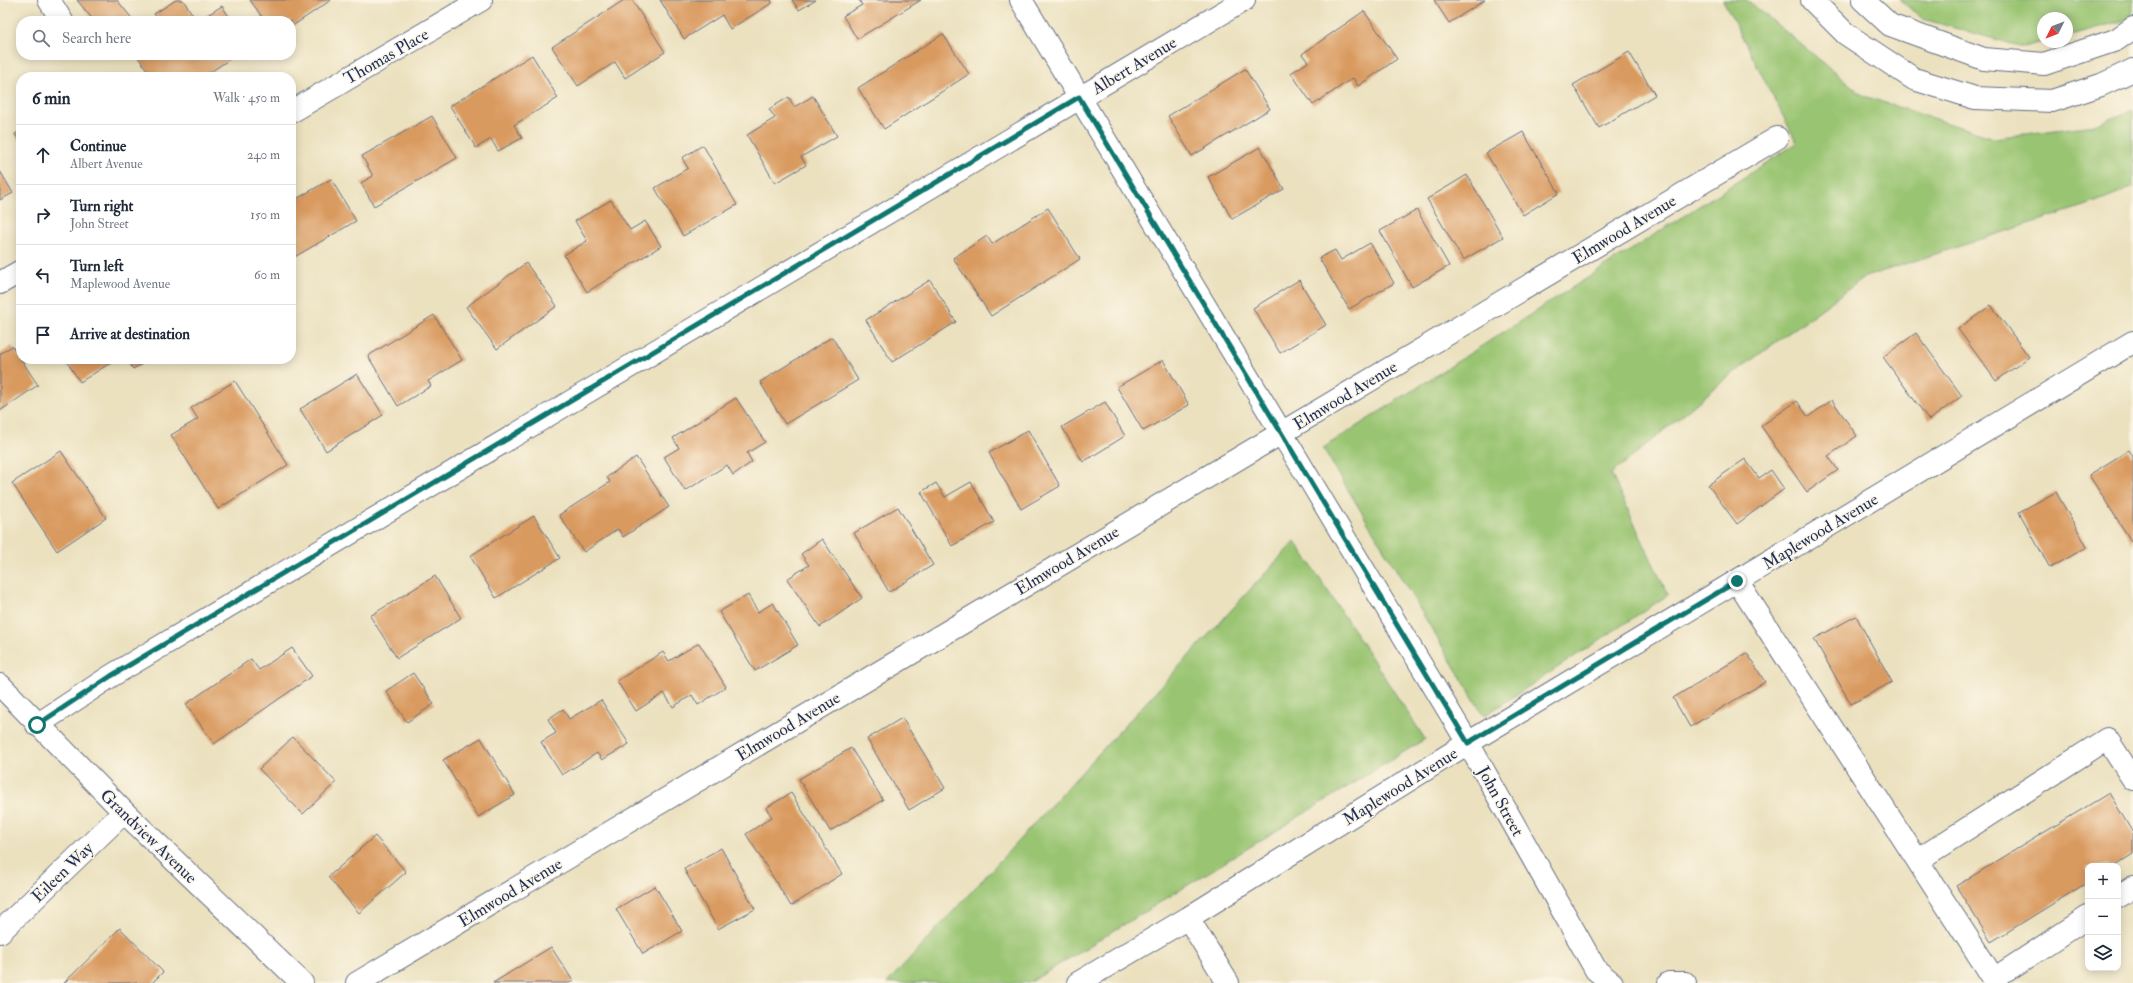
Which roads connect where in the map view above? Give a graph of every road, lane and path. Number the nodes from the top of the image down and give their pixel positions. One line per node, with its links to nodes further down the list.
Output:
1 (49, 0): 7 (main road)
2 (481, 0): 11 (main road, Thomas Place)
3 (1021, 0): 10 (main road, John Street)
4 (1244, 0): 10 (main road, Albert Avenue)
5 (1812, 0): 9 (main road)
6 (1863, 0): 8 (main road)
7 (59, 16)
8 (2133, 28)
9 (2133, 70)
10 (1079, 97): 16 (main road, John Street); 19 (main road, Albert Avenue)
11 (296, 109)
12 (1777, 138): 16 (main road, Elmwood Avenue)
13 (16, 274): 14 (main road)
14 (0, 283)
15 (2133, 342): 17 (main road, Maplewood Avenue)
16 (1282, 433): 20 (main road, John Street); 30 (main road, Elmwood Avenue)
17 (1737, 581): 20 (main road, Maplewood Avenue); 23 (main road)
18 (0, 685): 19 (main road, Grandview Avenue)
19 (37, 725): 22 (main road, Grandview Avenue)
20 (1468, 743): 26 (main road, Maplewood Avenue); 33 (main road, John Street)
21 (2133, 779): 23 (main road)
22 (124, 812): 28 (main road, Eileen Way); 29 (main road, Grandview Avenue)
23 (1918, 860): 27 (main road)
24 (2133, 887): 25 (main road)
25 (2121, 895)
26 (1188, 918): 31 (main road, Maplewood Avenue); 32 (main road)
27 (2085, 919)
28 (0, 932)
29 (302, 983)
30 (357, 983)
31 (1078, 983)
32 (1228, 983)
33 (1612, 983)
34 (1669, 983): 35 (main road)
35 (1685, 983)

